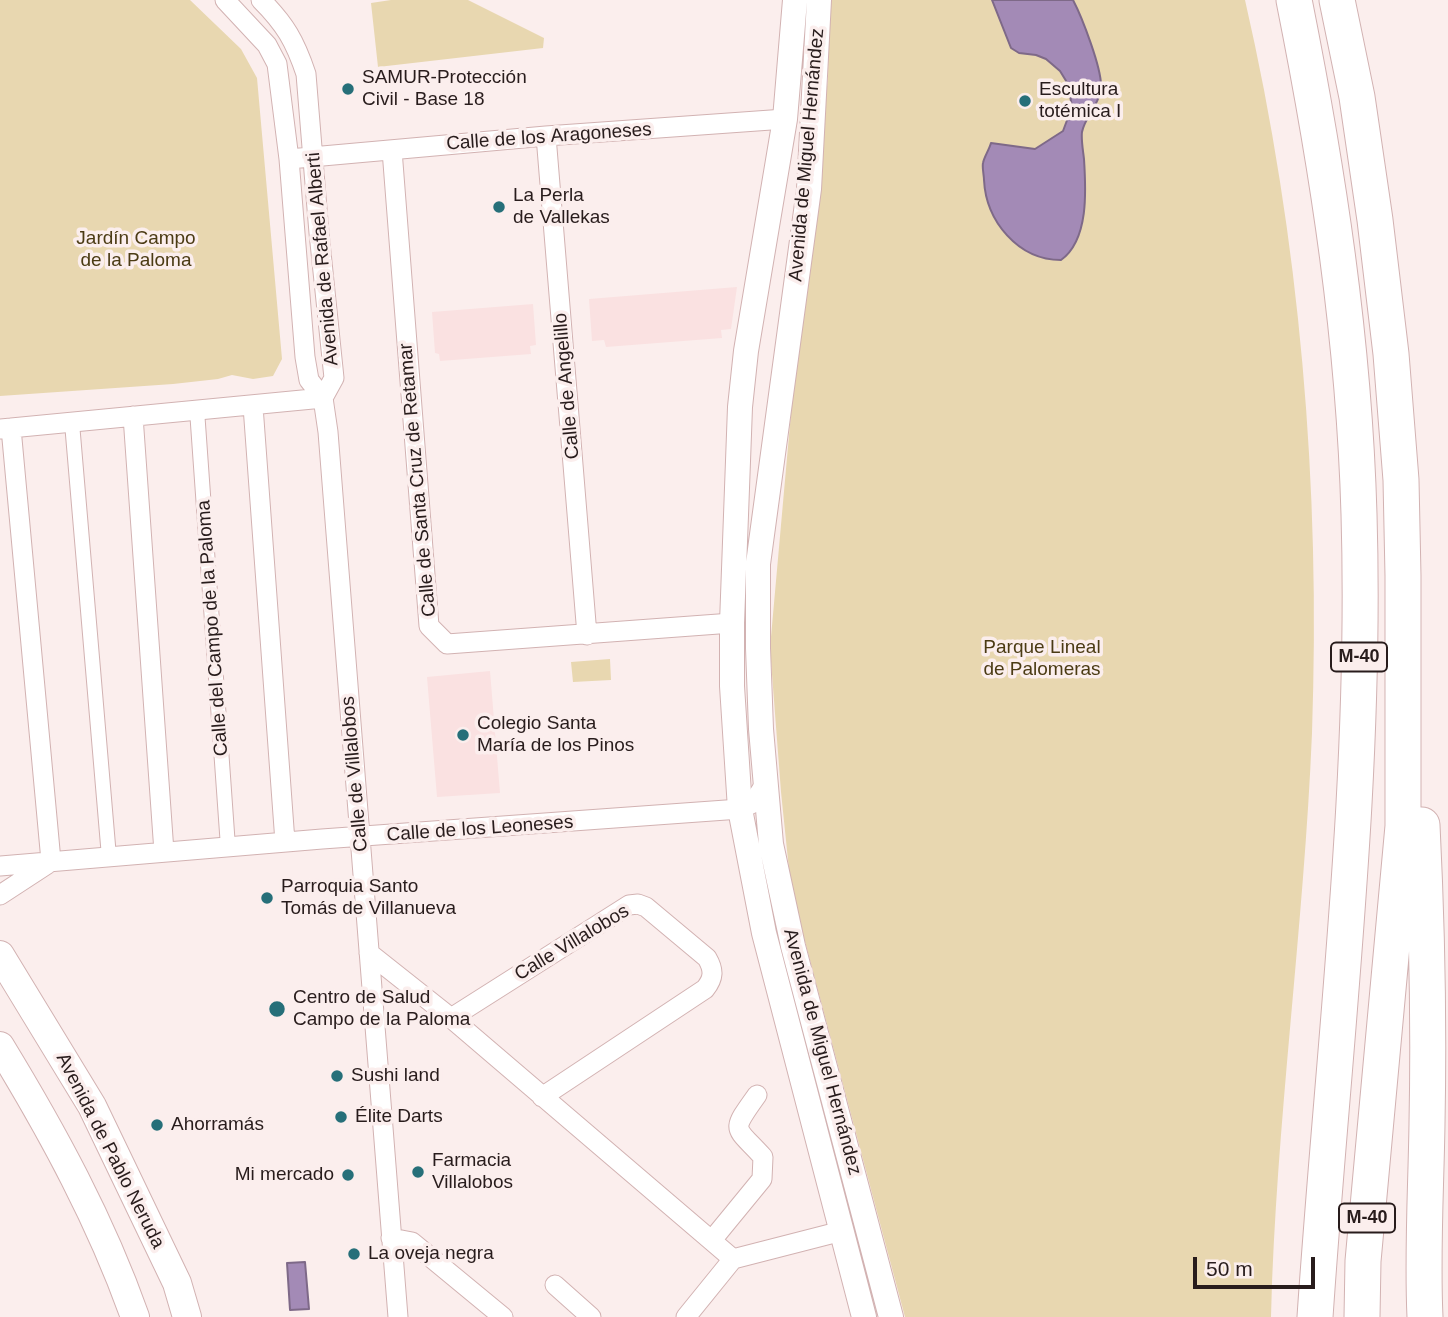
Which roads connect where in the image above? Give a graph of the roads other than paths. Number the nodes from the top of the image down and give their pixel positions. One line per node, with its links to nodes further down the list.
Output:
1 (225, 0): 11 (street, Avenida de Rafael Alberti)
2 (261, 0): 10 (street, Avenida de Rafael Alberti)
3 (795, 0): 7 (street, Avenida de Miguel Hernández)
4 (819, 0): 13 (street, Avenida de Miguel Hernández)
5 (1294, 0): 54 (highway, M-40)
6 (1337, 0): 22 (highway, M-40)
7 (785, 119): 8 (street, Calle de los Aragoneses); 12 (street, Avenida de Miguel Hernández)
8 (546, 136): 9 (street, Calle de los Aragoneses); 24 (street, Calle de Angelillo)
9 (392, 150): 10 (street, Calle de los Aragoneses); 24 (street, Calle de Santa Cruz de Retamar)
10 (313, 157): 11 (street, Calle de los Aragoneses); 14 (street, Avenida de Rafael Alberti)
11 (289, 159): 14 (street, Avenida de Rafael Alberti)
12 (765, 240): 13 (street, Avenida de Miguel Hernández); 16 (street, Avenida de Miguel Hernández)
13 (794, 310): 21 (street, Avenida de Miguel Hernández)
14 (323, 398): 15 (street); 27 (street, Calle de Villalobos)
15 (253, 406): 17 (street); 28 (street)
16 (740, 407): 21 (street, Avenida de Miguel Hernández); 23 (street, Avenida de Miguel Hernández)
17 (197, 410): 18 (street); 29 (street, Calle del Campo de la Paloma)
18 (133, 416): 19 (street); 30 (street)
19 (72, 423): 20 (street); 31 (street)
20 (5, 429): 32 (street)
21 (771, 474): 25 (street, Avenida de Miguel Hernández)
22 (1403, 620): 55 (highway, M-40); 56 (highway)
23 (732, 623): 24 (street, Calle de Santa Cruz de Retamar); 26 (street, Avenida de Miguel Hernández)
24 (587, 635)
25 (765, 784): 26 (street); 53 (street, Avenida de Miguel Hernández)
26 (740, 809): 27 (street, Calle de los Leoneses); 41 (street, Avenida de Miguel Hernández)
27 (360, 838): 28 (street, Calle de los Leoneses); 35 (street, Calle de Villalobos)
28 (285, 842): 29 (street, Calle de los Leoneses)
29 (228, 847): 30 (street, Calle de los Leoneses)
30 (164, 852): 31 (street, Calle de los Leoneses)
31 (109, 857): 32 (street, Calle de los Leoneses)
32 (51, 861): 33 (street, Calle de los Leoneses); 34 (street, Calle de los Leoneses)
33 (0, 866)
34 (0, 895)
35 (369, 953): 37 (street); 42 (street, Calle de Villalobos)
36 (0, 955): 47 (main road, Avenida de Pablo Neruda)
37 (451, 1018): 40 (street); 40 (street, Calle Villalobos)
38 (0, 1046): 46 (main road)
39 (757, 1095): 43 (street)
40 (542, 1097): 43 (street)
41 (842, 1231): 44 (street); 52 (street, Avenida de Miguel Hernández)
42 (391, 1238): 48 (street, Calle de Villalobos); 49 (street)
43 (712, 1240): 44 (street)
44 (733, 1259): 51 (street)
45 (555, 1286): 50 (street)
46 (135, 1317)
47 (187, 1317)
48 (398, 1317)
49 (503, 1317)
50 (591, 1317)
51 (686, 1317)
52 (864, 1317)
53 (891, 1317)
54 (1315, 1317)
55 (1362, 1317)
56 (1425, 1317)

